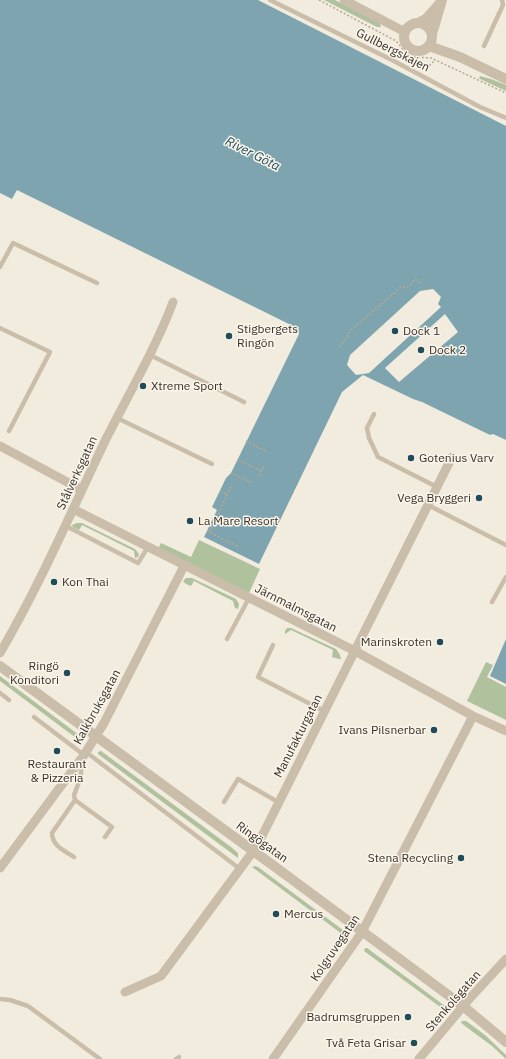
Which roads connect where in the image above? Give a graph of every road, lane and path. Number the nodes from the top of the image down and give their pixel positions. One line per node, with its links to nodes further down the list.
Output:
1 (270, 0): 12 (lane, Gullbergskajen)
2 (319, 0): 11 (path)
3 (344, 0): 7 (street)
4 (441, 2): 6 (street); 8 (street)
5 (504, 4): 10 (lane)
6 (418, 23): 7 (street); 8 (street)
7 (405, 32): 9 (street)
8 (432, 34): 9 (street)
9 (429, 46): 13 (street)
10 (484, 46)
11 (435, 59): 12 (path); 14 (path)
12 (417, 73): 15 (lane, Gullbergskajen)
13 (506, 79)
14 (506, 93)
15 (506, 118)
16 (0, 267): 17 (lane)
17 (97, 283)
18 (422, 284): 21 (path)
19 (173, 302): 22 (street, Stålverksgatan)
20 (0, 328): 26 (lane)
21 (340, 348)
22 (150, 355): 23 (lane); 25 (street, Stålverksgatan)
23 (244, 402)
24 (374, 414): 39 (lane)
25 (117, 418): 32 (lane); 40 (street, Stålverksgatan)
26 (9, 432)
27 (246, 441): 29 (path)
28 (0, 446): 40 (street)
29 (267, 452)
30 (452, 457): 39 (street, Manufakturgatan)
31 (237, 460): 34 (path)
32 (212, 464)
33 (264, 466): 34 (path)
34 (262, 471): 36 (path)
35 (231, 473): 37 (path)
36 (259, 476)
37 (253, 483)
38 (232, 484): 42 (path)
39 (437, 488): 43 (street, Manufakturgatan)
40 (82, 490): 44 (street, Stålverksgatan)
41 (220, 491): 42 (path)
42 (227, 495): 47 (path)
43 (428, 505): 48 (lane); 57 (street, Manufakturgatan)
44 (73, 509): 45 (street, Stålverksgatan); 49 (street, Järnmalmsgatan)
45 (66, 526): 49 (lane); 58 (street, Stålverksgatan)
46 (207, 531): 47 (path)
47 (210, 532): 50 (path)
48 (506, 545)
49 (148, 547): 51 (street, Järnmalmsgatan)
50 (239, 547)
51 (184, 566): 53 (street, Järnmalmsgatan); 66 (street, Kalkbruksgatan)
52 (506, 577): 54 (lane)
53 (249, 598): 55 (lane); 57 (street, Järnmalmsgatan)
54 (492, 602)
55 (227, 639)
56 (273, 644): 62 (lane)
57 (355, 651): 62 (street, Manufakturgatan); 63 (street, Järnmalmsgatan)
58 (0, 653)
59 (0, 666): 66 (street, Ringögatan)
60 (0, 693): 61 (lane)
61 (9, 700)
62 (324, 711): 70 (street, Manufakturgatan)
63 (473, 716): 65 (street, Järnmalmsgatan); 76 (street, Kolgruvegatan)
64 (34, 717): 67 (lane)
65 (506, 731)
66 (96, 736): 67 (street, Kalkbruksgatan); 72 (street, Ringögatan)
67 (83, 756): 68 (lane); 74 (street, Kalkbruksgatan); 75 (lane)
68 (75, 800): 71 (lane); 73 (lane)
69 (224, 802): 70 (lane)
70 (278, 802): 72 (street, Manufakturgatan)
71 (105, 837)
72 (253, 851): 75 (street, Manufakturgatan); 76 (street, Ringögatan)
73 (74, 857)
74 (0, 868)
75 (240, 869): 78 (street, Manufakturgatan)
76 (362, 932): 80 (street, Ringögatan); 83 (street, Kolgruvegatan)
77 (506, 959): 80 (street, Stenkolsgatan)
78 (125, 992)
79 (0, 999): 82 (lane)
80 (463, 1006): 81 (street, Ringögatan); 84 (street, Stenkolsgatan)
81 (506, 1042)
82 (100, 1059)
83 (273, 1059)
84 (419, 1059)

